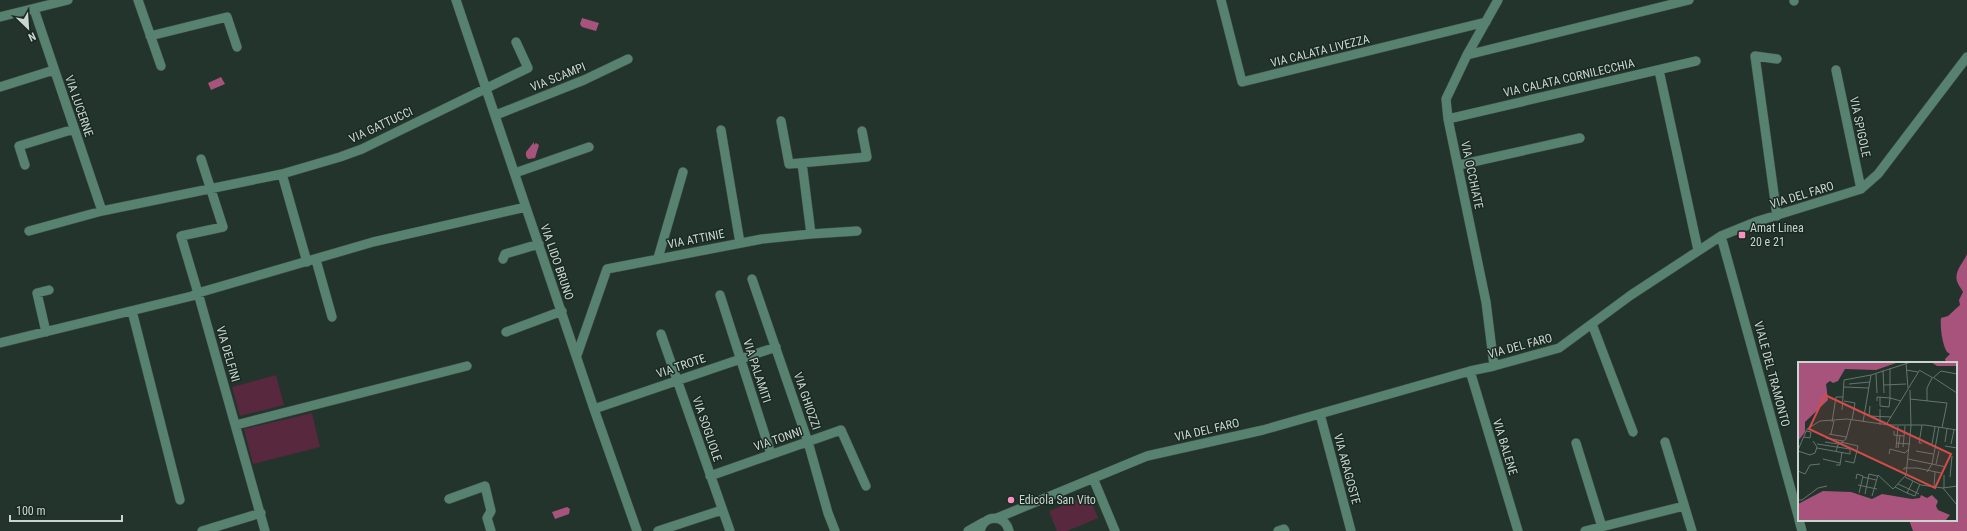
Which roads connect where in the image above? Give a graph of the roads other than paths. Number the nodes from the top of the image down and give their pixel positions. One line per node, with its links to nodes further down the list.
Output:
1 (68, 0): 7 (street)
2 (138, 0): 10 (street)
3 (456, 0): 23 (street, VIA LIDO BRUNO)
4 (1221, 0): 9 (street, VIA CALATA LIVEZZA)
5 (1498, 0): 9 (street, VIA OCCHIATE)
6 (1689, 0): 13 (street)
7 (34, 9): 8 (street); 19 (street, VIA LUCERNE)
8 (0, 17)
9 (1486, 22): 13 (street, VIA OCCHIATE)
10 (150, 36): 12 (street); 18 (street)
11 (516, 42): 23 (street, VIA GATTUCCI)
12 (237, 47)
13 (1467, 55): 25 (street, VIA OCCHIATE)
14 (1967, 57): 40 (street, VIA DEL FARO)
15 (628, 59): 24 (street, VIA SCAMPI)
16 (1777, 59): 43 (street)
17 (1696, 61): 25 (street, VIA CALATA CORNILECCHIA)
18 (161, 66)
19 (54, 70): 22 (street); 27 (street, VIA LUCERNE)
20 (1836, 70): 40 (street, VIA SPIGOLE)
21 (1660, 75): 50 (street)
22 (0, 87)
23 (487, 88): 24 (street, VIA LIDO BRUNO); 38 (street, VIA GATTUCCI)
24 (496, 116): 37 (street, VIA LIDO BRUNO)
25 (1448, 119): 35 (street, VIA OCCHIATE)
26 (781, 121): 33 (street)
27 (74, 129): 34 (street); 42 (street, VIA LUCERNE)
28 (721, 130): 48 (street)
29 (862, 131): 33 (street)
30 (1580, 138): 35 (street)
31 (589, 148): 37 (street)
32 (200, 159): 39 (street)
33 (802, 163): 46 (street)
34 (25, 165)
35 (1459, 165): 71 (street, VIA OCCHIATE)
36 (683, 172): 51 (street)
37 (515, 173): 41 (street, VIA LIDO BRUNO)
38 (282, 174): 39 (street, VIA GATTUCCI); 54 (street)
39 (211, 189): 42 (street, VIA GATTUCCI); 57 (street, VIA DELFINI)
40 (1861, 189): 43 (street, VIA DEL FARO)
41 (526, 206): 49 (street, VIA LIDO BRUNO); 53 (street)
42 (102, 211): 44 (street, VIA GATTUCCI)
43 (1777, 216): 47 (street, VIA DEL FARO)
44 (29, 231)
45 (857, 231): 46 (street, VIA ATTINIE)
46 (811, 234): 48 (street, VIA ATTINIE)
47 (1721, 236): 50 (street, VIA DEL FARO); 91 (street, VIALE DEL TRAMONTO)
48 (740, 243): 51 (street, VIA ATTINIE)
49 (539, 244): 52 (street); 60 (street, VIA LIDO BRUNO)
50 (1698, 250): 62 (street, VIA DEL FARO)
51 (658, 258): 68 (street, VIA ATTINIE)
52 (503, 259)
53 (316, 260): 54 (street); 61 (street)
54 (307, 262): 57 (street)
55 (752, 279): 67 (street, VIA GHIOZZI)
56 (49, 290): 63 (street)
57 (198, 293): 59 (street); 76 (street, VIA DELFINI)
58 (720, 295): 69 (street, VIA PALAMITI)
59 (132, 311): 63 (street); 86 (street)
60 (562, 311): 64 (street); 68 (street, VIA LIDO BRUNO)
61 (332, 317)
62 (1592, 324): 71 (street, VIA DEL FARO); 77 (street)
63 (46, 332): 66 (street)
64 (506, 332)
65 (661, 334): 73 (street, VIA SOGLIOLE)
66 (0, 343)
67 (776, 347): 69 (street, VIA TROTE); 78 (street, VIA GHIOZZI)
68 (577, 356): 74 (street, VIA LIDO BRUNO)
69 (741, 358): 73 (street, VIA TROTE); 81 (street, VIA PALAMITI)
70 (467, 366): 76 (street)
71 (1494, 366): 72 (street, VIA DEL FARO)
72 (1470, 371): 75 (street, VIA DEL FARO); 108 (street, VIA BALENE)
73 (677, 379): 74 (street, VIA TROTE); 82 (street, VIA SOGLIOLE)
74 (594, 409): 101 (street, VIA LIDO BRUNO)
75 (1320, 414): 83 (street, VIA DEL FARO); 97 (street, VIA ARAGOSTE)
76 (236, 425): 90 (street, VIA DELFINI)
77 (1633, 432)
78 (808, 442): 81 (street, VIA TONNI); 84 (street, VIA TONNI); 104 (street, VIA GHIOZZI)
79 (1665, 442): 87 (street)
80 (1576, 443): 95 (street)
81 (771, 454): 82 (street, VIA TONNI)
82 (710, 476): 88 (street, VIA SOGLIOLE)
83 (1093, 478): 89 (street, VIA DEL FARO); 107 (street)
84 (866, 486)
85 (449, 499): 100 (street)
86 (180, 500)
87 (1684, 506): 95 (street); 110 (street)
88 (722, 510): 102 (street); 103 (street, VIA SOGLIOLE)
89 (1018, 510): 92 (street, VIA DEL FARO); 96 (street)
90 (261, 513): 98 (street); 99 (street, VIA DELFINI)
91 (1798, 516)
92 (997, 518): 94 (street, VIA DEL FARO); 96 (street)
93 (1799, 521): 111 (street, VIALE DEL TRAMONTO)
94 (984, 522): 105 (street, VIA DEL FARO); 106 (street)
95 (1602, 527): 109 (street)
96 (1008, 529)
97 (1349, 530)
98 (202, 531)
99 (265, 531)
100 (491, 531)
101 (637, 531)
102 (658, 531)
103 (730, 531)
104 (835, 531)
105 (968, 531)
106 (980, 531)
107 (1115, 531)
108 (1518, 531)
109 (1586, 531)
110 (1692, 531)
111 (1802, 531)

